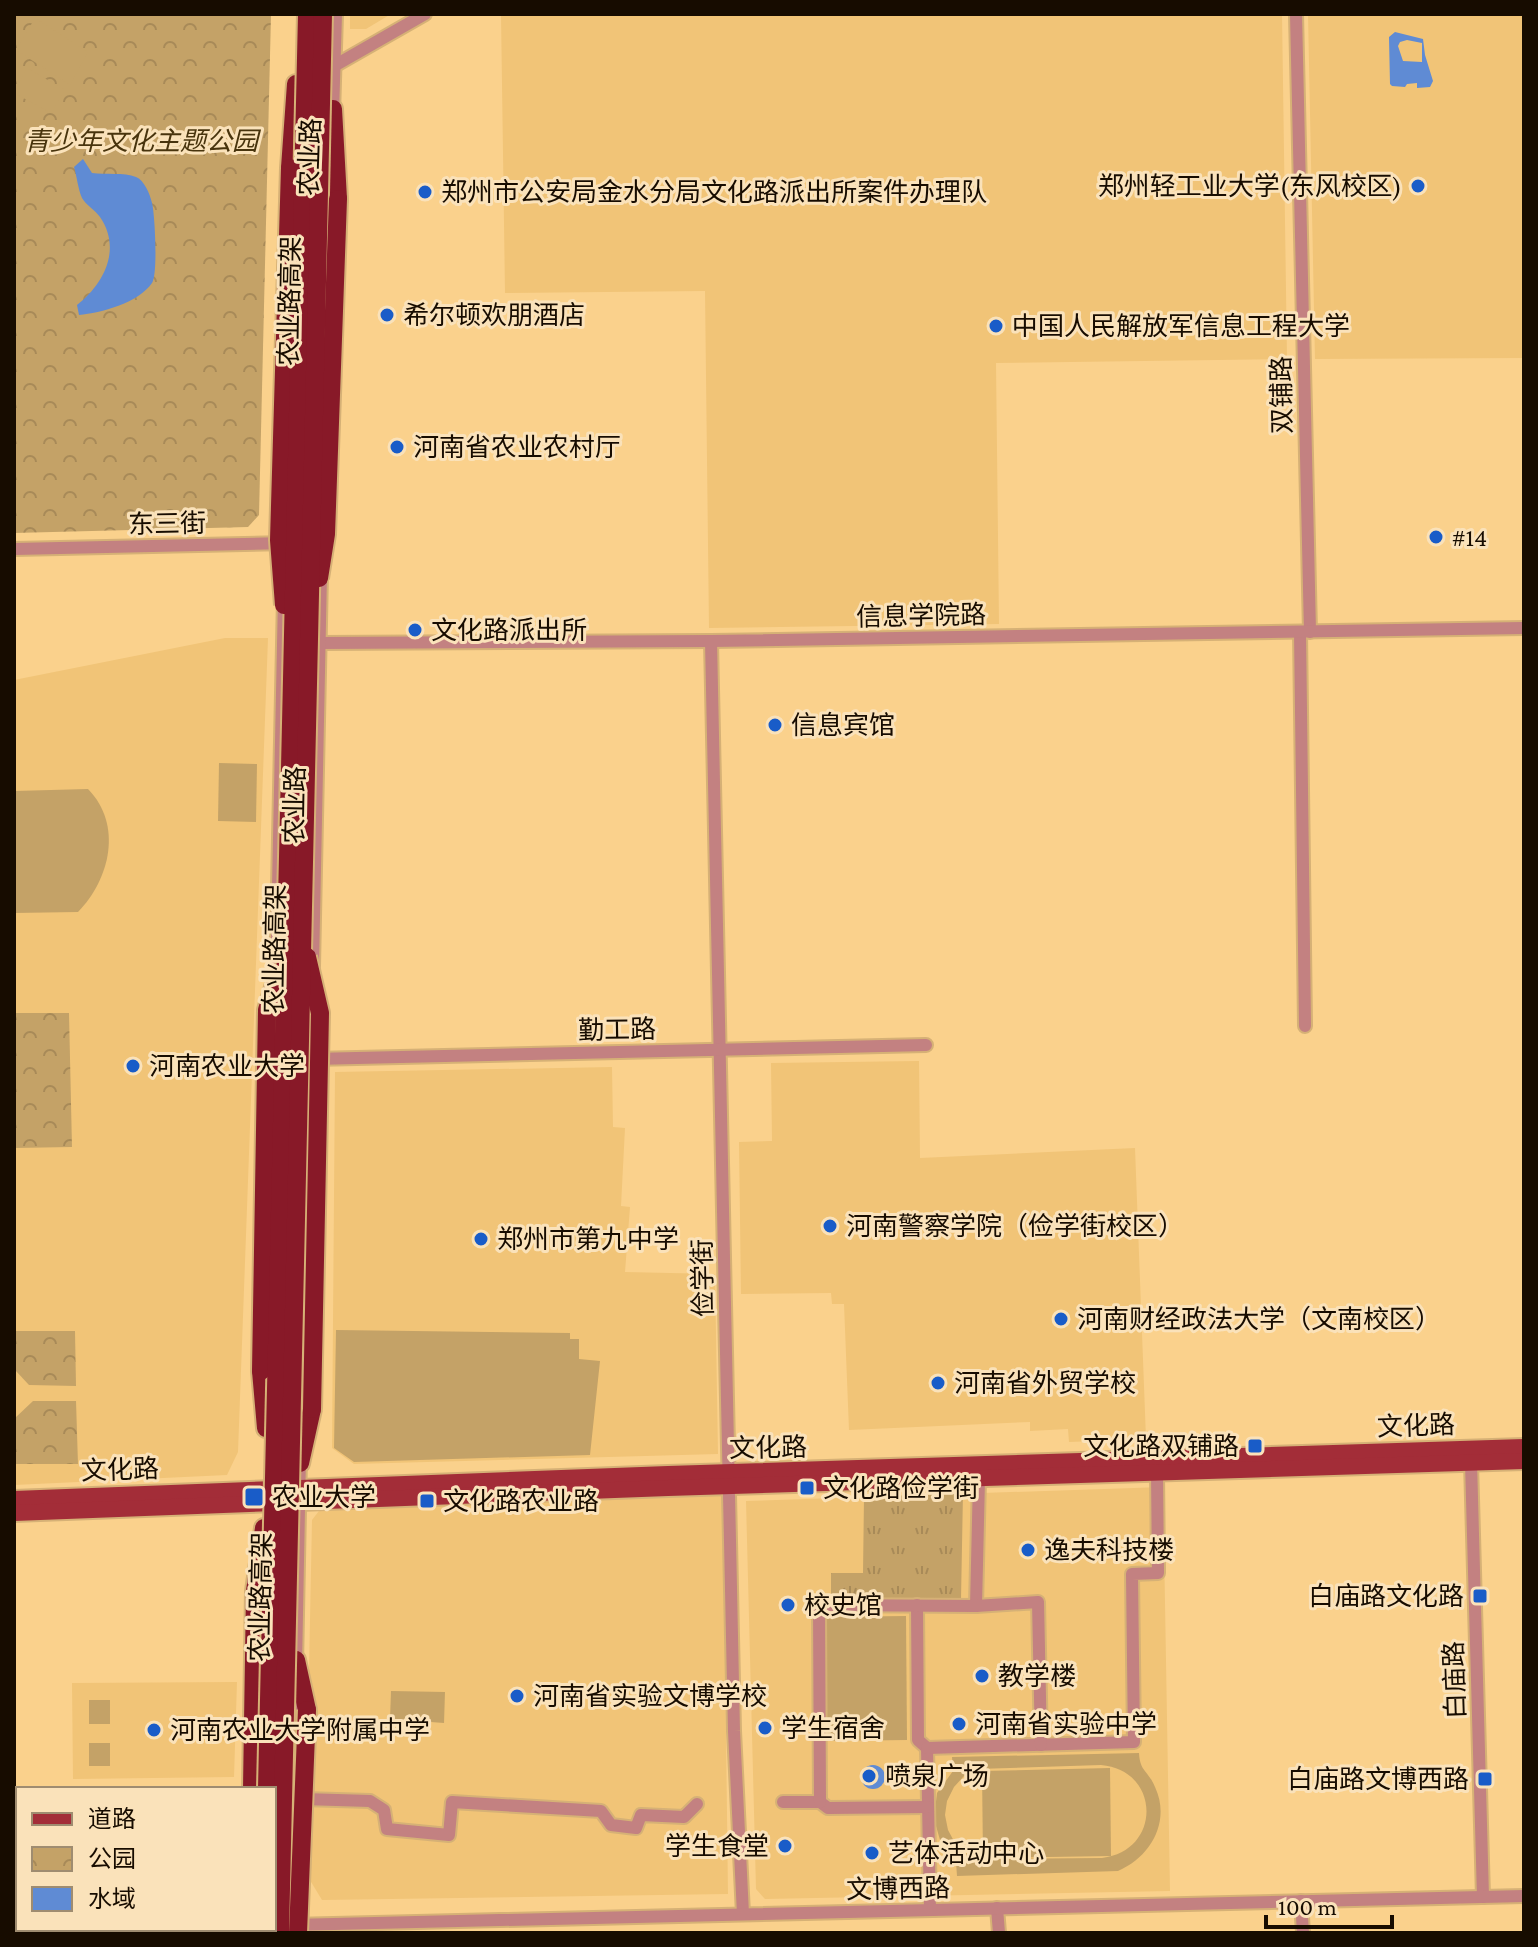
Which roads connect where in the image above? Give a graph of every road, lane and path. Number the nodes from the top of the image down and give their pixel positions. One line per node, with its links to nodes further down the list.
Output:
1 (298, 14): 8 (street, 农业路)
2 (307, 14): 16 (highway, 农业路高架, bridge)
3 (323, 14): 15 (highway, 农业路高架, bridge)
4 (336, 14): 7 (street, 农业路)
5 (425, 14): 7 (street)
6 (1296, 14): 14 (street, 双铺路)
7 (334, 66): 9 (street, 农业路)
8 (296, 84): 10 (street, 农业路); 16 (highway, bridge)
9 (333, 109): 11 (street, 农业路); 15 (highway, bridge)
10 (285, 543): 11 (street, 东三街); 12 (street, 东三街); 24 (street, 农业路)
11 (322, 543): 15 (street, 农业路)
12 (14, 549)
13 (1524, 628): 14 (street, 信息学院路)
14 (1305, 632): 17 (street, 信息学院路); 20 (street, 双铺路)
15 (314, 635): 17 (street, 信息学院路); 18 (highway, 农业路高架, bridge); 23 (street, 农业路)
16 (292, 640): 19 (highway, 农业路高架, bridge)
17 (711, 641): 22 (street, 俭学街)
18 (301, 928): 28 (highway, bridge); 58 (highway, 农业路高架, bridge)
19 (285, 952): 24 (highway, bridge); 44 (highway, 农业路高架, bridge)
20 (1305, 1026)
21 (926, 1045): 22 (street, 勤工路)
22 (720, 1049): 23 (street, 勤工路); 31 (street, 俭学街)
23 (309, 1060): 28 (street, 农业路)
24 (266, 1428): 33 (street, 农业路)
25 (1524, 1447): 31 (main road, 文化路)
26 (1524, 1461): 27 (main road, 文化路)
27 (1471, 1462): 29 (main road, 文化路); 53 (street, 白庙路)
28 (300, 1463): 32 (street, 农业路)
29 (1157, 1472): 30 (main road, 文化路); 40 (street)
30 (979, 1479): 31 (main road, 文化路); 38 (street)
31 (729, 1480): 32 (main road, 文化路); 57 (street, 俭学街)
32 (299, 1494): 33 (main road, 文化路); 39 (street, 农业路)
33 (265, 1495): 34 (main road, 文化路); 35 (main road, 文化路); 36 (street, 农业路)
34 (14, 1499)
35 (14, 1513)
36 (264, 1528): 42 (highway); 43 (street, 农业路)
37 (917, 1605): 38 (street); 41 (street); 47 (street)
38 (976, 1606): 40 (street)
39 (296, 1660): 45 (highway, bridge); 51 (street, 农业路)
40 (1041, 1745): 41 (street)
41 (927, 1748): 49 (street)
42 (255, 1787)
43 (255, 1787)
44 (267, 1787)
45 (303, 1799): 48 (street); 58 (highway, bridge)
46 (783, 1802): 47 (street)
47 (820, 1802): 49 (street)
48 (697, 1804)
49 (928, 1807): 56 (street)
50 (276, 1847): 51 (street)
51 (293, 1847): 58 (street, 农业路)
52 (1524, 1896): 53 (street, 文博西路)
53 (1483, 1897): 54 (street, 文博西路)
54 (1301, 1901): 55 (street, 文博西路); 60 (street)
55 (997, 1908): 56 (street, 文博西路); 59 (street)
56 (930, 1910): 57 (street, 文博西路)
57 (743, 1914): 58 (street, 文博西路)
58 (290, 1931)
59 (999, 1933)
60 (1303, 1933)

